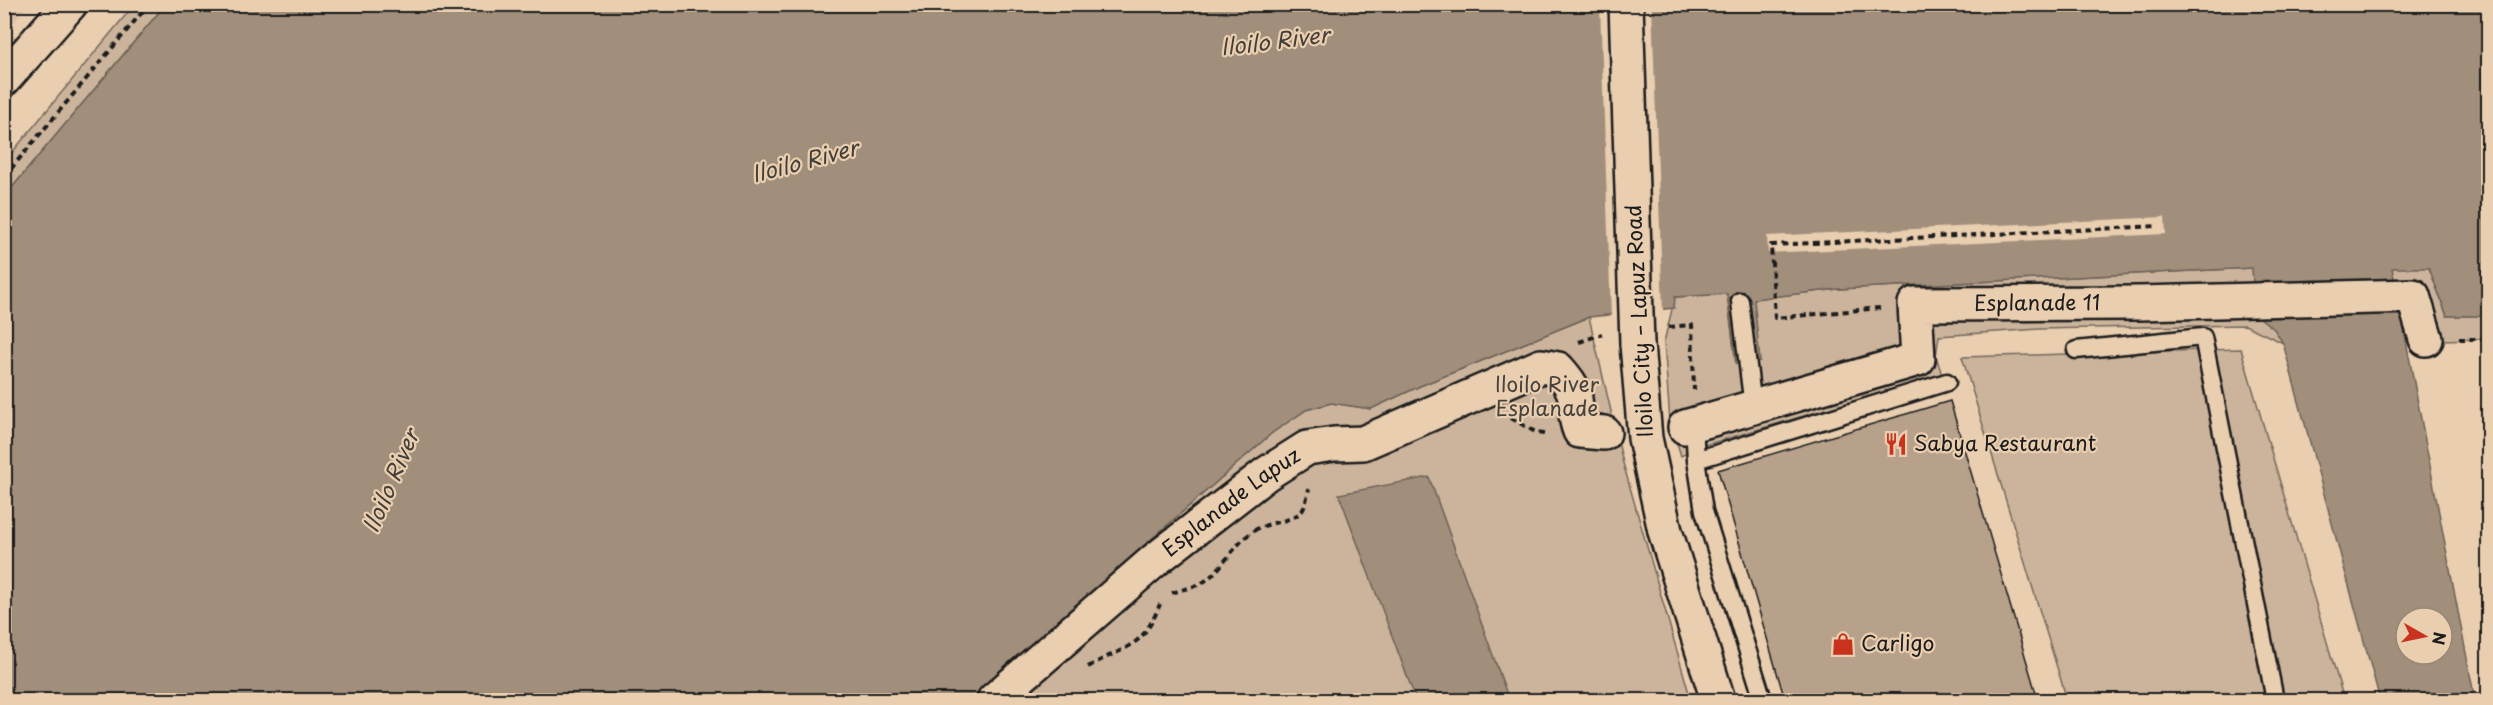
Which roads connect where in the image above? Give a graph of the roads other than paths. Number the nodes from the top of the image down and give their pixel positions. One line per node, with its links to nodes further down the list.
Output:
1 (70, 4): 3 (street)
2 (1626, 4): 13 (street, Iloilo City – Lapuz Road, bridge)
3 (4, 80)
4 (1740, 301): 8 (lane)
5 (2426, 339): 8 (street, Esplanade 11)
6 (2076, 350): 15 (lane)
7 (1947, 382): 11 (lane)
8 (1753, 407): 9 (street)
9 (1690, 425): 11 (lane)
10 (1604, 433): 12 (street, Esplanade Lapuz)
11 (1696, 460): 14 (lane)
12 (994, 700)
13 (1718, 700)
14 (1763, 700)
15 (2275, 700)

